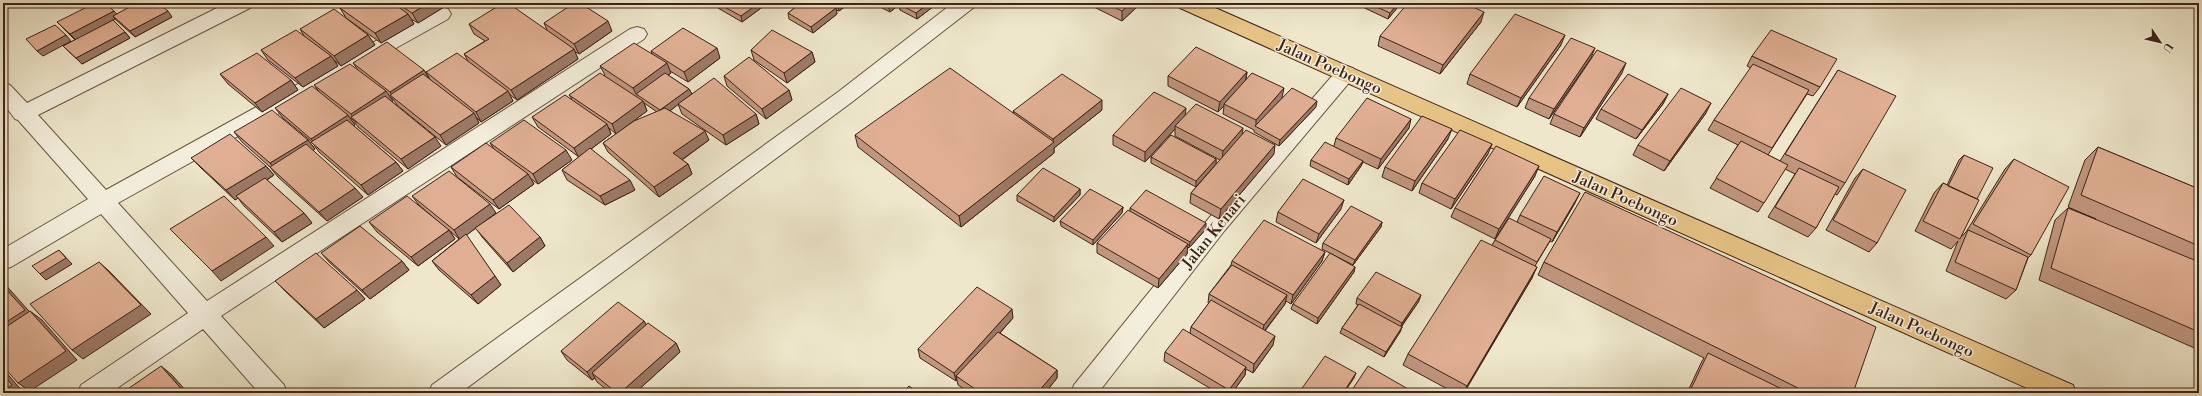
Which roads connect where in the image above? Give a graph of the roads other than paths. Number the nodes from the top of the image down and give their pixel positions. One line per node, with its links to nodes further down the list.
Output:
1 (243, 3): 7 (street)
2 (966, 3): 13 (street)
3 (1187, 3): 6 (main road, Jalan Poebongo)
4 (441, 14): 8 (street)
5 (637, 34): 10 (street)
6 (1346, 73): 14 (street, Jalan Kenari); 15 (main road, Jalan Poebongo)
7 (9, 100): 8 (street)
8 (102, 202): 9 (street); 10 (street)
9 (3, 260)
10 (204, 315): 11 (street); 12 (street)
11 (90, 393)
12 (275, 393)
13 (441, 393)
14 (1083, 393)
15 (2064, 393)

